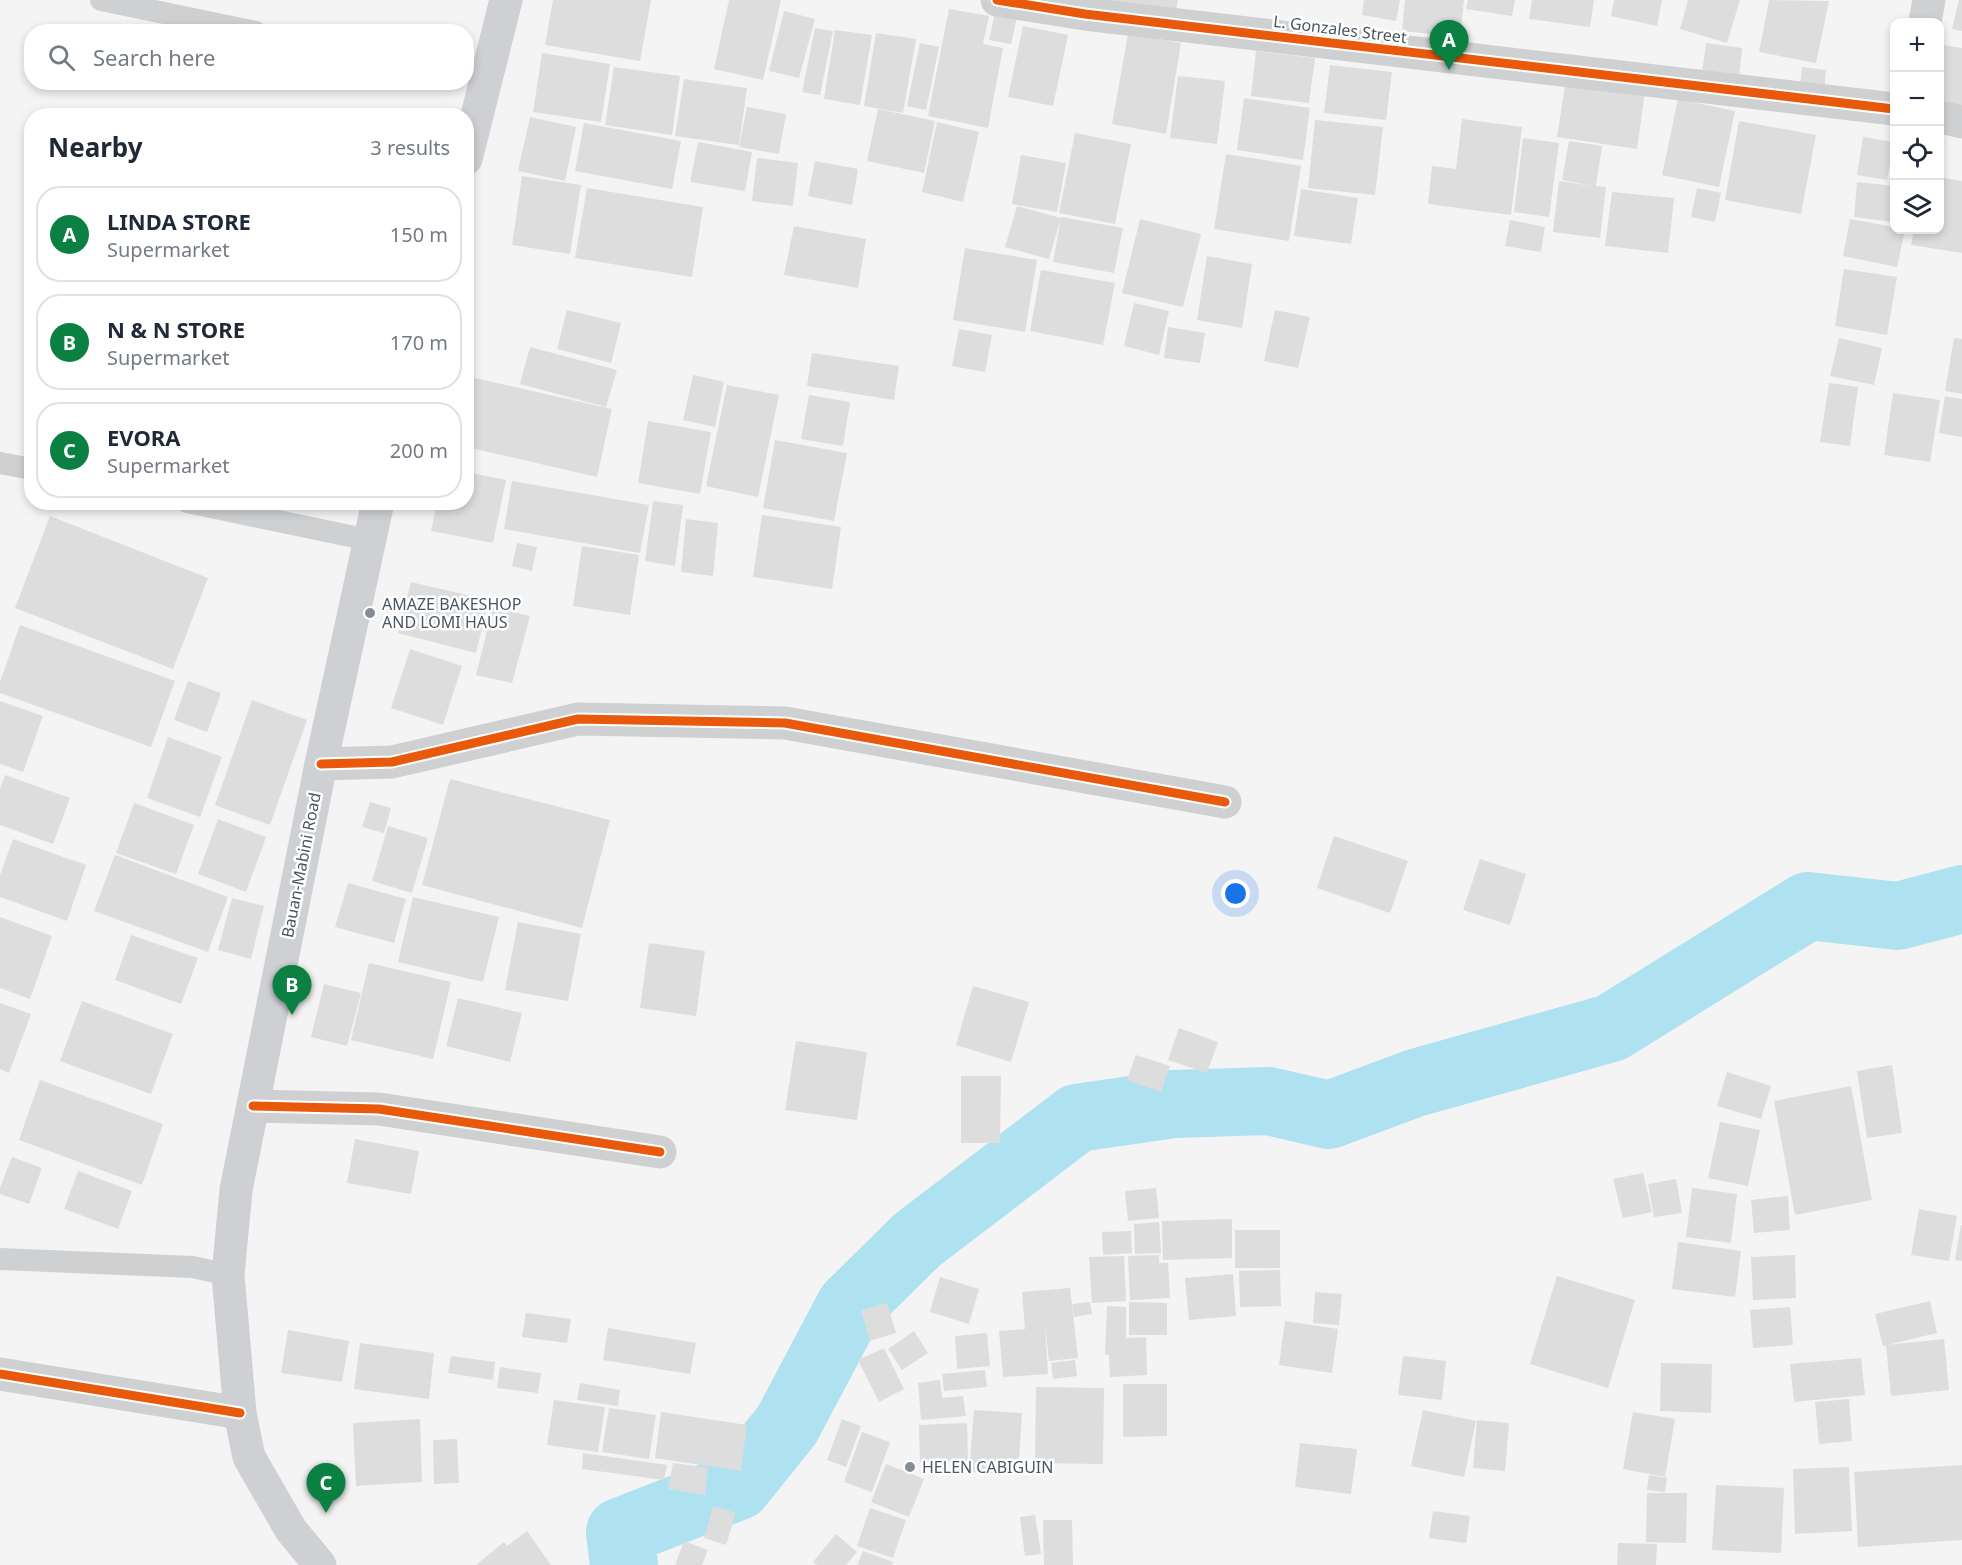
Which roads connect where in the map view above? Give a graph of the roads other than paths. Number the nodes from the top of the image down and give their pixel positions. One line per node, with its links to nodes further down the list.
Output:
1 (102, 0): 6 (lane)
2 (506, 0): 7 (main road)
3 (997, 0): 9 (street, L. Gonzales Street)
4 (1929, 0): 5 (street)
5 (1926, 18)
6 (218, 24)
7 (477, 77): 8 (main road)
8 (473, 108)
9 (1890, 109)
10 (1944, 118): 11 (street)
11 (1962, 122)
12 (0, 463): 13 (lane)
13 (24, 468)
14 (226, 510): 16 (lane)
15 (376, 510): 16 (main road, Bauan-Mabini Road)
16 (369, 540): 17 (main road, Bauan-Mabini Road)
17 (321, 765): 18 (street); 19 (main road, Bauan-Mabini Road)
18 (1225, 802)
19 (253, 1106): 20 (street); 22 (main road, Bauan-Mabini Road)
20 (660, 1152)
21 (0, 1259): 22 (lane)
22 (228, 1275): 24 (main road, Bauan-Mabini Road)
23 (0, 1374): 24 (street)
24 (240, 1413): 25 (main road, Bauan-Mabini Road)
25 (320, 1565)

